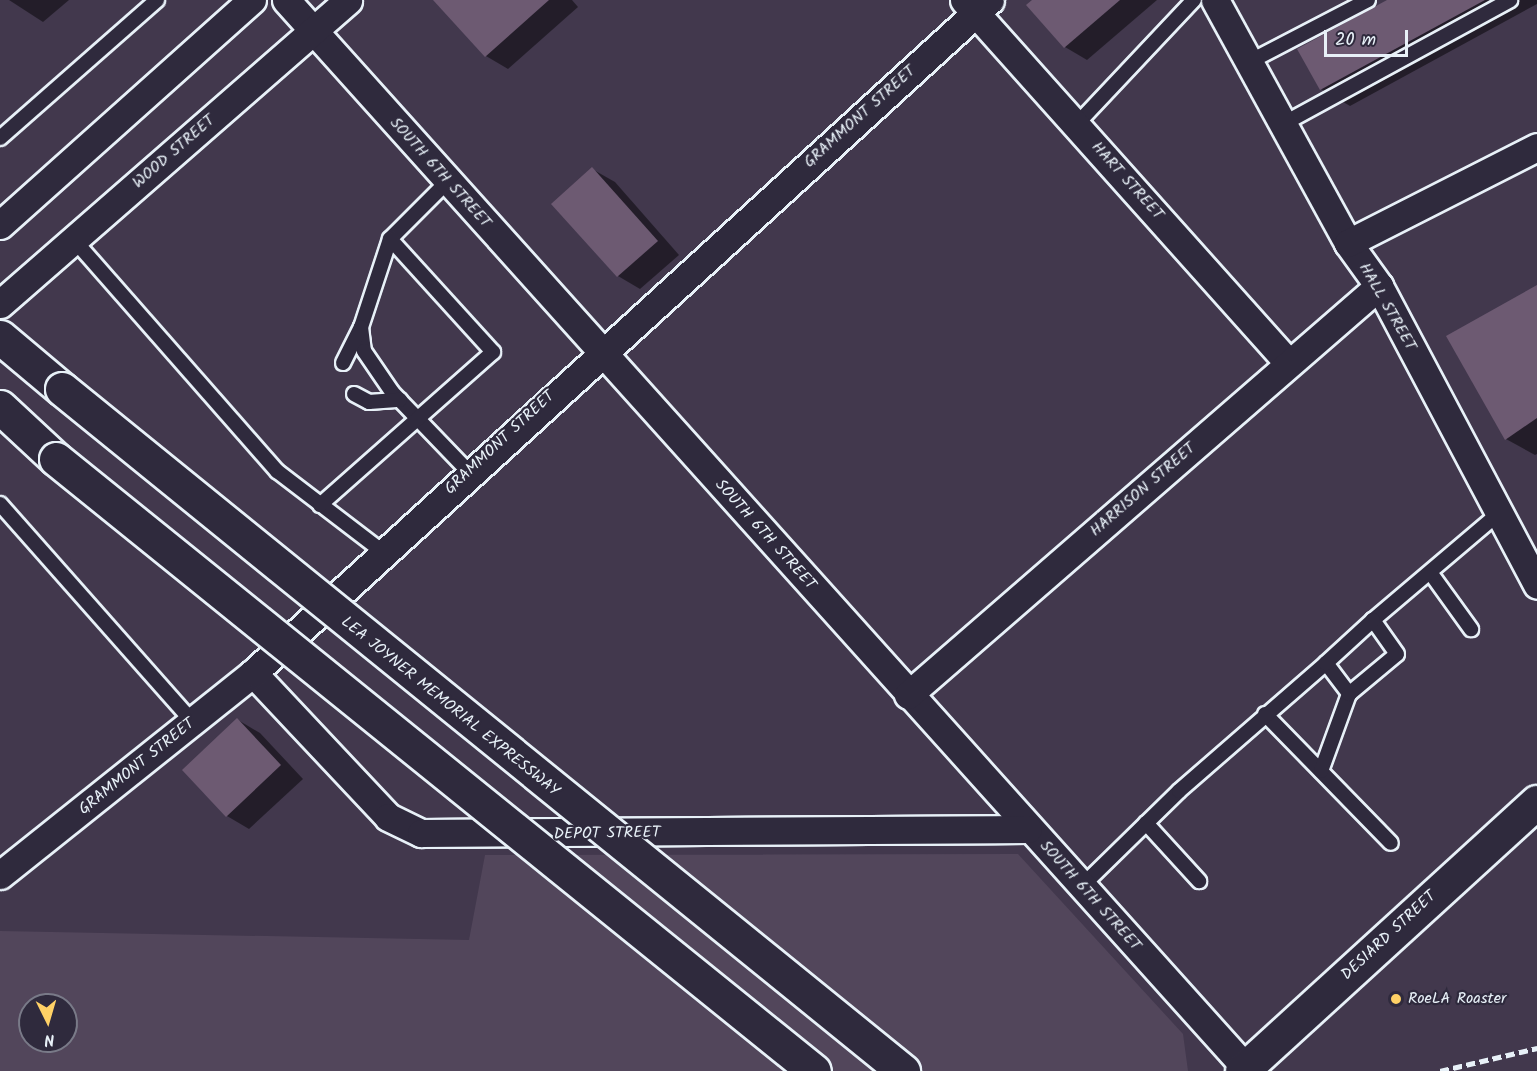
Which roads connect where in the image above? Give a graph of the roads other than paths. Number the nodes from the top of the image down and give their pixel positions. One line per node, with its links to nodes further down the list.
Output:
1 (157, 0): 14 (lane)
2 (252, 0): 17 (street)
3 (286, 0): 10 (street, SOUTH 6TH STREET)
4 (348, 0): 10 (street, WOOD STREET)
5 (1194, 0): 13 (lane)
6 (1215, 0): 11 (street, HALL STREET)
7 (1368, 0): 11 (lane)
8 (1510, 0): 12 (lane)
9 (976, 4): 13 (street, HART STREET); 25 (street, GRAMMONT STREET)
10 (313, 31): 16 (street, SOUTH 6TH STREET); 19 (street, WOOD STREET)
11 (1249, 62): 12 (street, HALL STREET)
12 (1282, 124): 20 (street, HALL STREET)
13 (1076, 125): 27 (street, HART STREET)
14 (0, 138)
15 (1537, 147): 20 (street)
16 (448, 181): 18 (lane); 25 (street, SOUTH 6TH STREET)
17 (0, 225)
18 (390, 239): 23 (lane); 31 (lane)
19 (74, 240): 22 (street, WOOD STREET); 34 (lane)
20 (1348, 243): 21 (street, HALL STREET)
21 (1379, 286): 27 (street, HARRISON STREET); 35 (street, HALL STREET)
22 (0, 304)
23 (361, 327): 26 (lane); 29 (lane)
24 (0, 337): 57 (main road, LEA JOYNER MEMORIAL EXPRESSWAY, bridge)
25 (600, 351): 32 (street, GRAMMONT STREET); 43 (street, SOUTH 6TH STREET)
26 (343, 363)
27 (1290, 363): 43 (street, HARRISON STREET)
28 (354, 394): 29 (lane)
29 (400, 400): 31 (lane)
30 (0, 408): 56 (main road, bridge)
31 (418, 419): 32 (lane); 34 (lane)
32 (469, 472): 36 (street, GRAMMONT STREET)
33 (0, 504): 46 (lane)
34 (321, 505): 36 (lane)
35 (1499, 513): 37 (lane); 38 (street, HALL STREET)
36 (383, 552): 42 (street, GRAMMONT STREET)
37 (1432, 575): 39 (lane); 40 (lane)
38 (1537, 585)
39 (1374, 620): 41 (lane); 44 (lane)
40 (1471, 629)
41 (1326, 663): 44 (lane); 45 (lane)
42 (253, 673): 46 (street, GRAMMONT STREET); 50 (street, DEPOT STREET)
43 (908, 694): 50 (street, SOUTH 6TH STREET)
44 (1349, 694): 47 (lane)
45 (1265, 714): 47 (lane); 49 (lane)
46 (192, 722): 52 (street, GRAMMONT STREET)
47 (1321, 771): 51 (lane)
48 (1537, 802): 55 (main road, DESIARD STREET)
49 (1146, 823): 53 (lane); 54 (lane)
50 (1028, 829): 54 (street, SOUTH 6TH STREET)
51 (1391, 843)
52 (0, 875)
53 (1199, 881)
54 (1081, 887): 55 (street, SOUTH 6TH STREET)
55 (1244, 1070)
56 (814, 1071)
57 (903, 1071)

